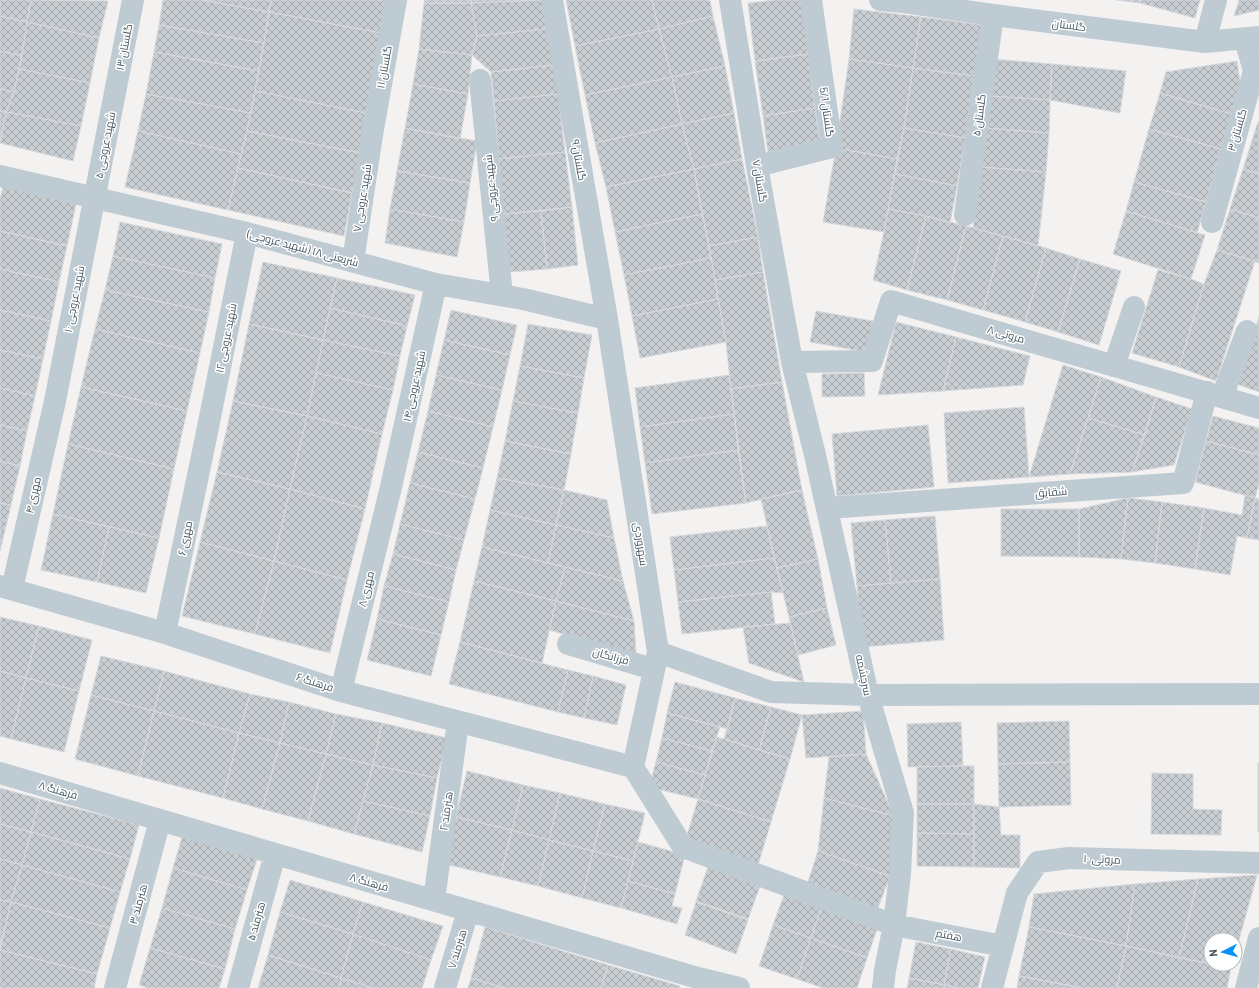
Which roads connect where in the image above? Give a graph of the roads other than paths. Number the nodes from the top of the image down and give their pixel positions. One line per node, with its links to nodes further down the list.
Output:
1 (133, 0): 13 (street, گلستان ۱۳)
2 (396, 0): 14 (street, گلستان ۱۱)
3 (552, 0): 25 (street, گلستان ۹)
4 (730, 0): 15 (street, گلستان ۷)
5 (811, 0): 15 (street, گلستان 5/1)
6 (880, 0): 8 (street, گلستان)
7 (1216, 0): 11 (street)
8 (904, 1): 9 (street, گلستان)
9 (993, 16): 11 (street, گلستان); 18 (street, گلستان ۵)
10 (1252, 38): 11 (street, گلستان); 19 (street, گلستان ۳)
11 (1205, 42)
12 (480, 80): 23 (street, شهید عروجی ۹)
13 (115, 93): 17 (street, شهید عروجی ۵)
14 (372, 135): 21 (street, شهید عروجی ۷)
15 (757, 166): 27 (street, گلستان ۷)
16 (0, 176): 17 (street, شریعتی ۱۸ (شهید عروجی))
17 (94, 197): 20 (street, شریعتی ۱۸ (شهید عروجی)); 30 (street, شهید عروجی ۱۰)
18 (965, 215)
19 (1212, 222)
20 (247, 234): 21 (street, شریعتی ۱۸ (شهید عروجی)); 32 (street, شهید عروجی ۱۲)
21 (353, 262): 22 (street, شریعتی ۱۸ (شهید عروجی))
22 (436, 284): 23 (street, شریعتی ۱۸ (شهید عروجی)); 33 (street, شهید عروجی ۱۴)
23 (502, 296): 25 (street, شریعتی ۱۸ (شهید عروجی))
24 (1134, 307): 28 (street)
25 (607, 319): 38 (street, سهروردی)
26 (1247, 331): 29 (street)
27 (792, 362): 28 (street, مروتی ۸); 34 (street, سرچشمه)
28 (1114, 366): 29 (street, مروتی ۸)
29 (1214, 395): 31 (street, مروتی ۸); 34 (street, شقایق)
30 (55, 400): 35 (street, مهری ۴)
31 (1259, 408)
32 (205, 442): 36 (street, مهری ۶)
33 (391, 487): 39 (street, مهری ۸)
34 (827, 508): 41 (street, سرچشمه)
35 (6, 587): 36 (street, فرهنگ ۶)
36 (165, 633): 39 (street, فرهنگ ۶)
37 (568, 644): 38 (street, فرزانگان)
38 (656, 661): 41 (street, فرزانگان); 43 (street, سهروردی)
39 (341, 691): 42 (street, فرهنگ ۶)
40 (1259, 694): 41 (street, فرزانگان)
41 (868, 695): 50 (street, سرچشمه)
42 (458, 722): 43 (street, فرهنگ ۶); 48 (street, هنرمند ۲)
43 (633, 767): 50 (street, هفتم)
44 (0, 773): 45 (street, فرهنگ ۸)
45 (160, 820): 46 (street, فرهنگ ۸); 54 (street, هنرمند ۳)
46 (275, 854): 48 (street, فرهنگ ۸); 55 (street, هنرمند ۵)
47 (1259, 863): 52 (street, مروتی ۱۰)
48 (434, 900): 49 (street, فرهنگ ۸)
49 (468, 911): 53 (street, فرهنگ ۸); 56 (street, هنرمند ۷)
50 (894, 924): 52 (street, هفتم); 58 (street, سرچشمه)
51 (1259, 938): 60 (street)
52 (1003, 946): 59 (street, مروتی ۱۰)
53 (697, 983): 57 (street, فرهنگ ۸)
54 (115, 988)
55 (238, 988)
56 (446, 988)
57 (739, 988)
58 (883, 988)
59 (992, 988)
60 (1246, 988)

